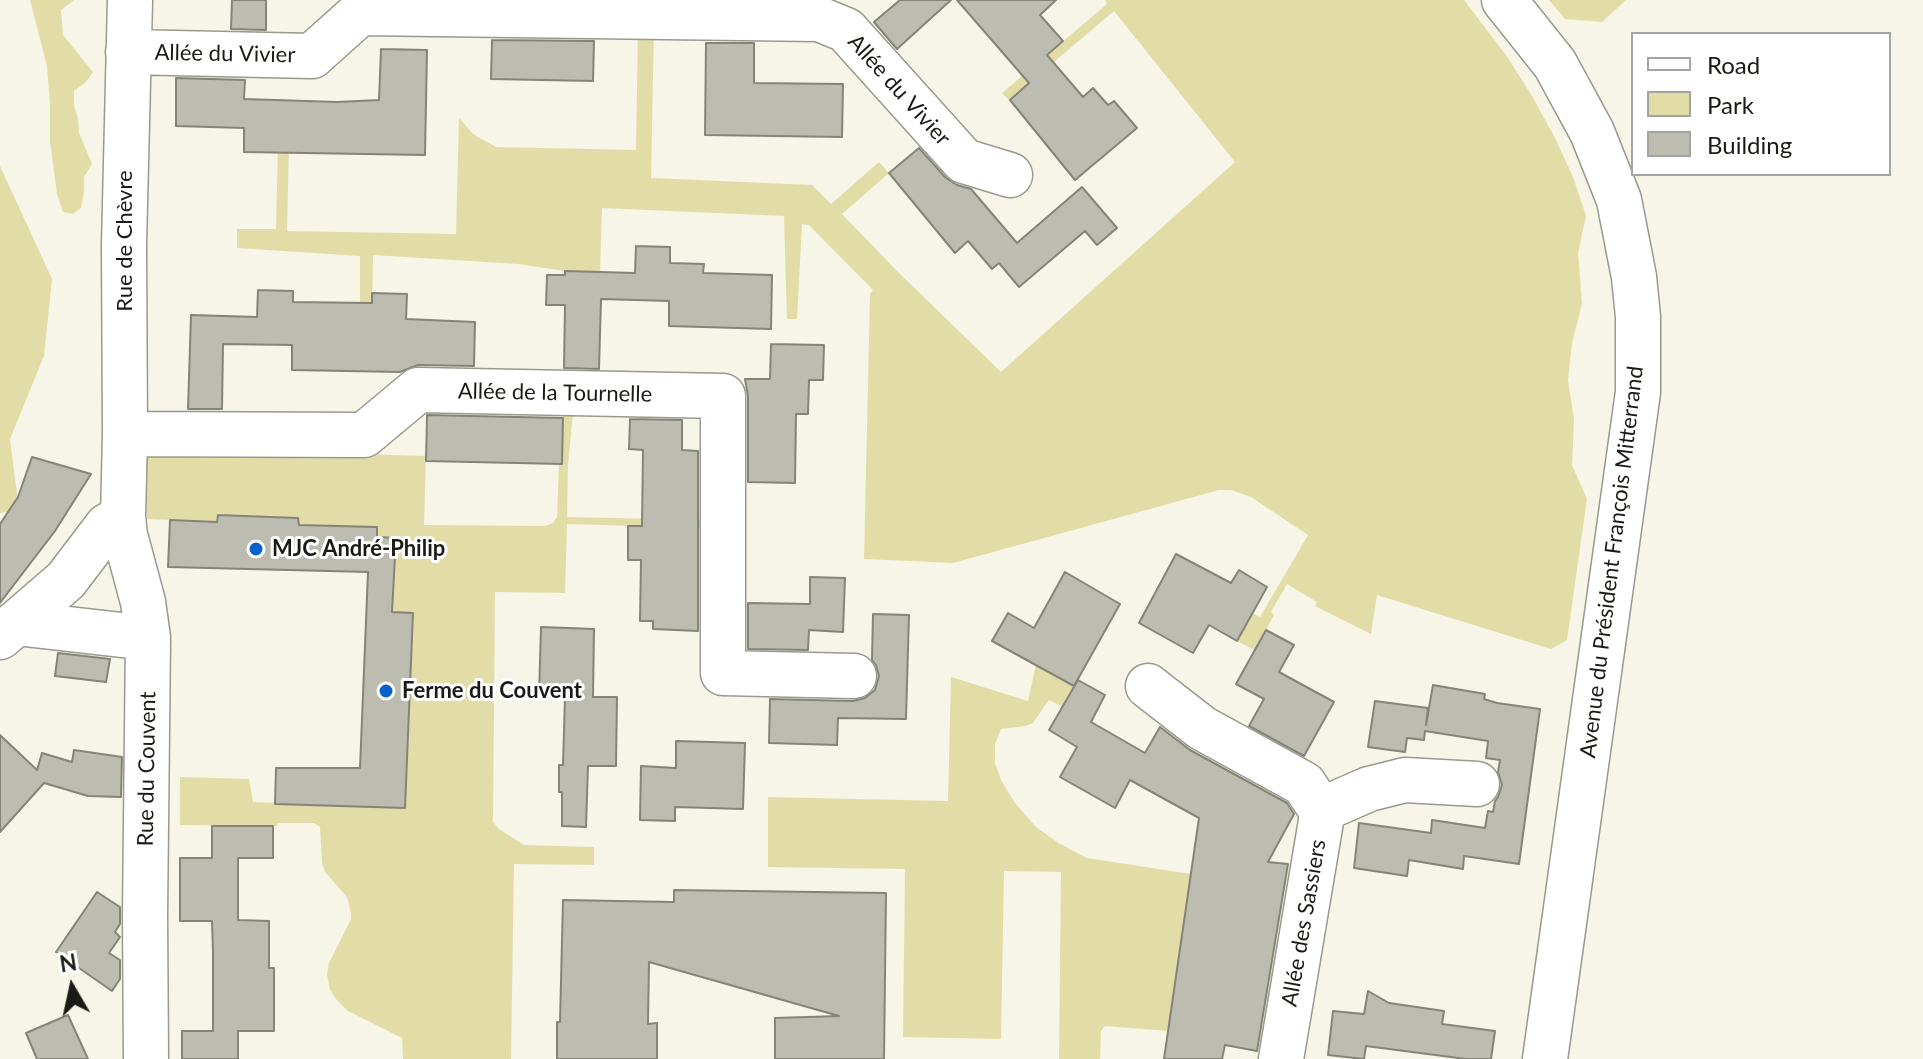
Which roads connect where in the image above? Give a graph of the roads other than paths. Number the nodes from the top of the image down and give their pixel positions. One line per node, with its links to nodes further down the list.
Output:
1 (130, 0): 3 (street, Rue de Chèvre)
2 (1504, 0): 16 (street, Avenue du Président François Mitterrand)
3 (128, 52): 4 (street, Allée du Vivier); 5 (street, Rue de Chèvre)
4 (1010, 175)
5 (125, 434): 6 (street, Rue de Chèvre); 10 (street, Allée de la Tournelle)
6 (124, 499): 7 (street, Rue du Couvent); 8 (street)
7 (136, 574): 8 (street); 9 (street, Rue du Couvent)
8 (21, 619): 9 (street)
9 (148, 638): 14 (street, Rue du Couvent)
10 (854, 676)
11 (1148, 686): 13 (street, Allée des Sassiers)
12 (1477, 784): 13 (street)
13 (1321, 810): 15 (street, Allée des Sassiers)
14 (146, 1059)
15 (1281, 1059)
16 (1545, 1059)

